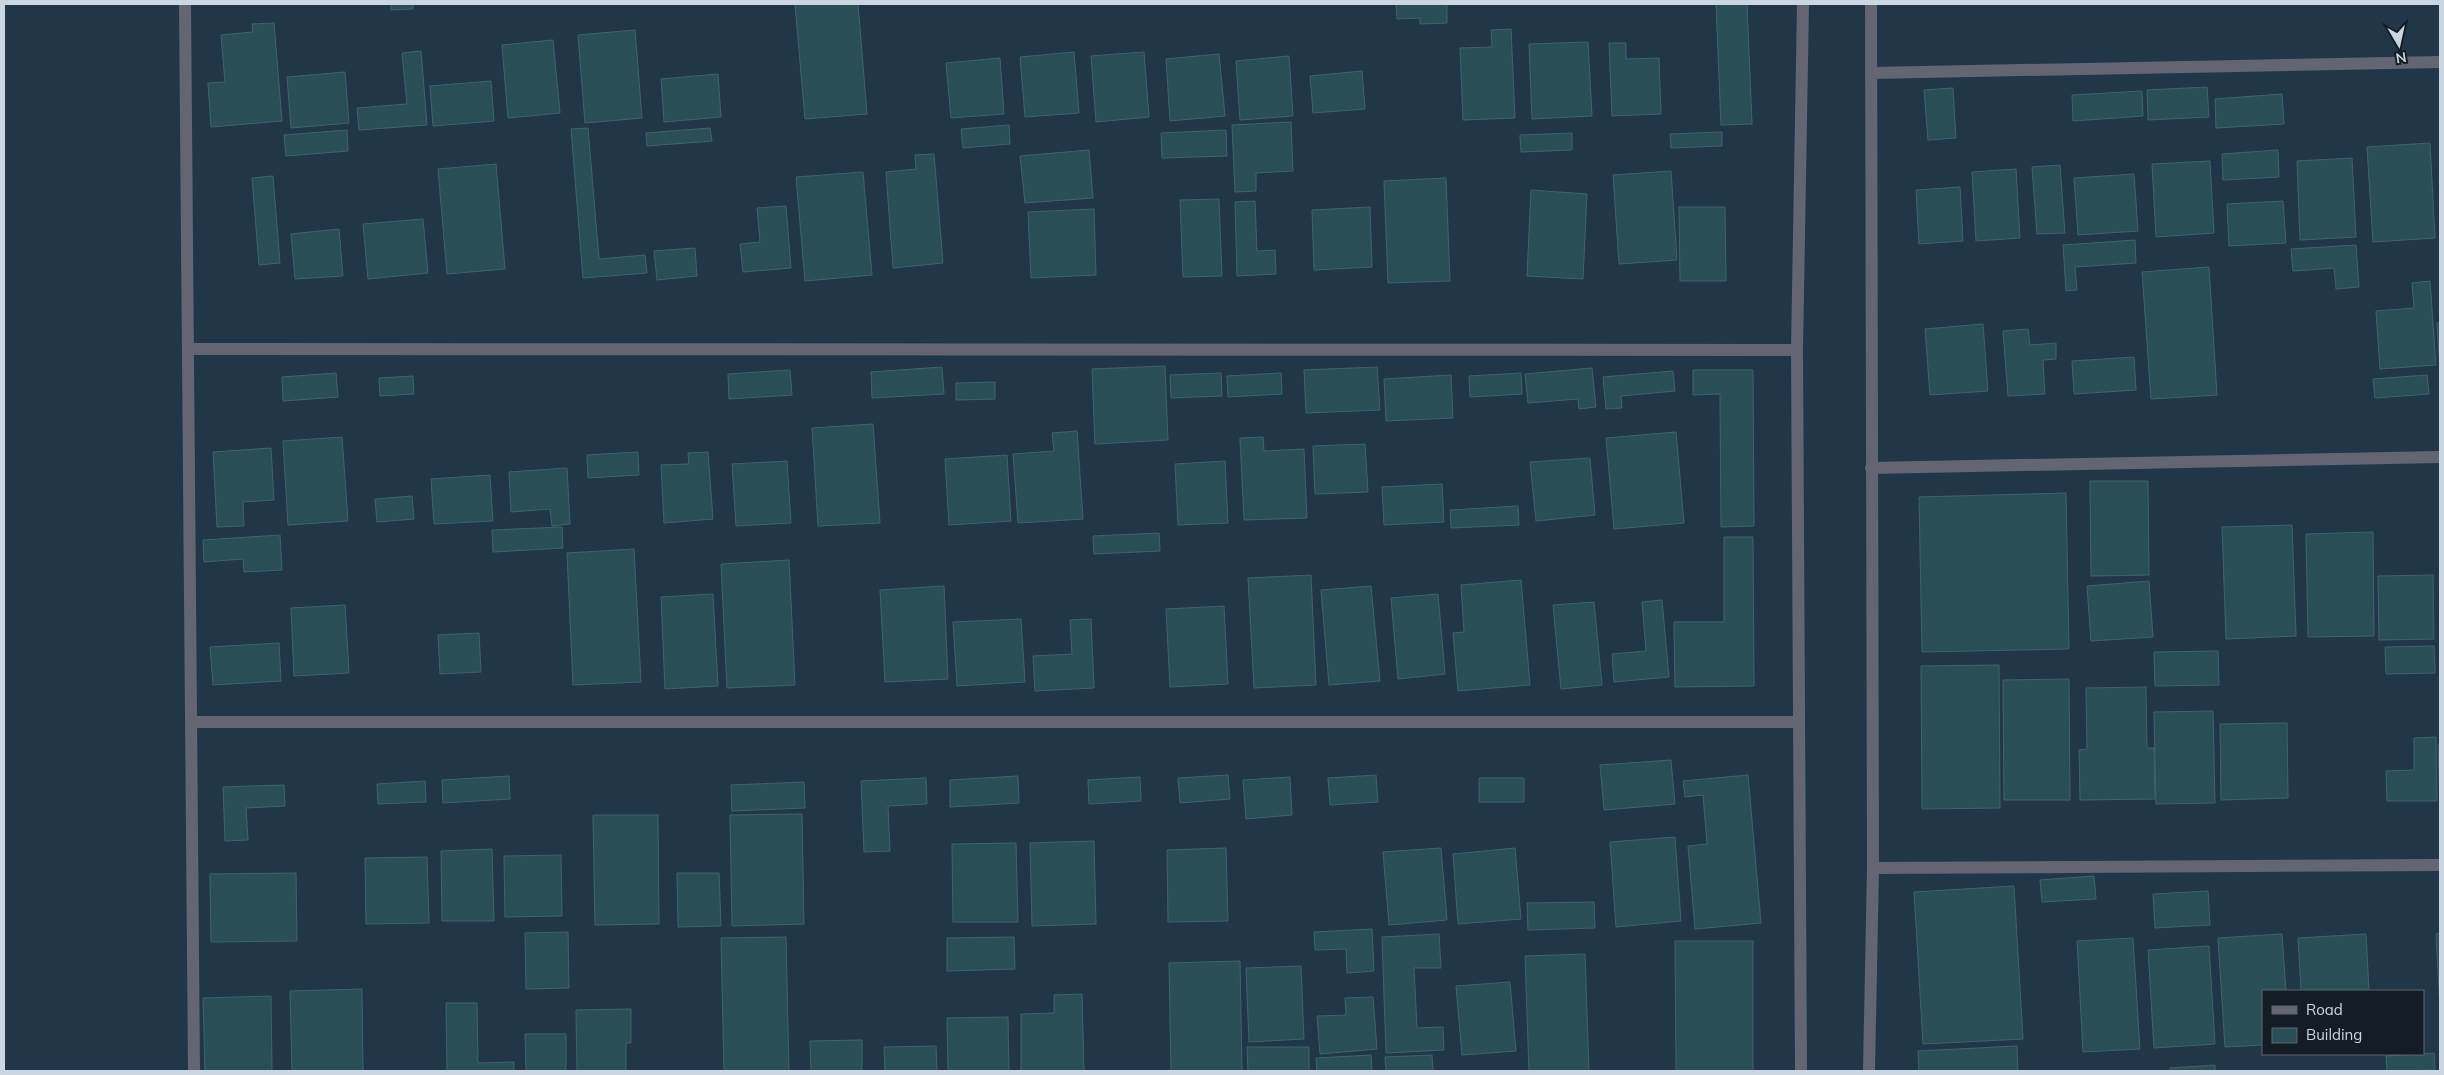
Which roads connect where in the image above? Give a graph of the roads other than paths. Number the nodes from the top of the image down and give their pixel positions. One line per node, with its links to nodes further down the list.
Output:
1 (185, 4): 6 (street)
2 (1803, 4): 7 (street)
3 (1870, 4): 5 (street)
4 (2440, 62): 5 (street)
5 (1871, 73): 9 (street)
6 (189, 350): 7 (street); 10 (street)
7 (1797, 350): 11 (street)
8 (2440, 457): 9 (street)
9 (1870, 468): 13 (street)
10 (192, 722): 11 (street); 14 (street)
11 (1799, 722): 15 (street)
12 (2440, 865): 13 (street)
13 (1874, 868): 16 (street)
14 (194, 1071)
15 (1802, 1071)
16 (1868, 1071)

